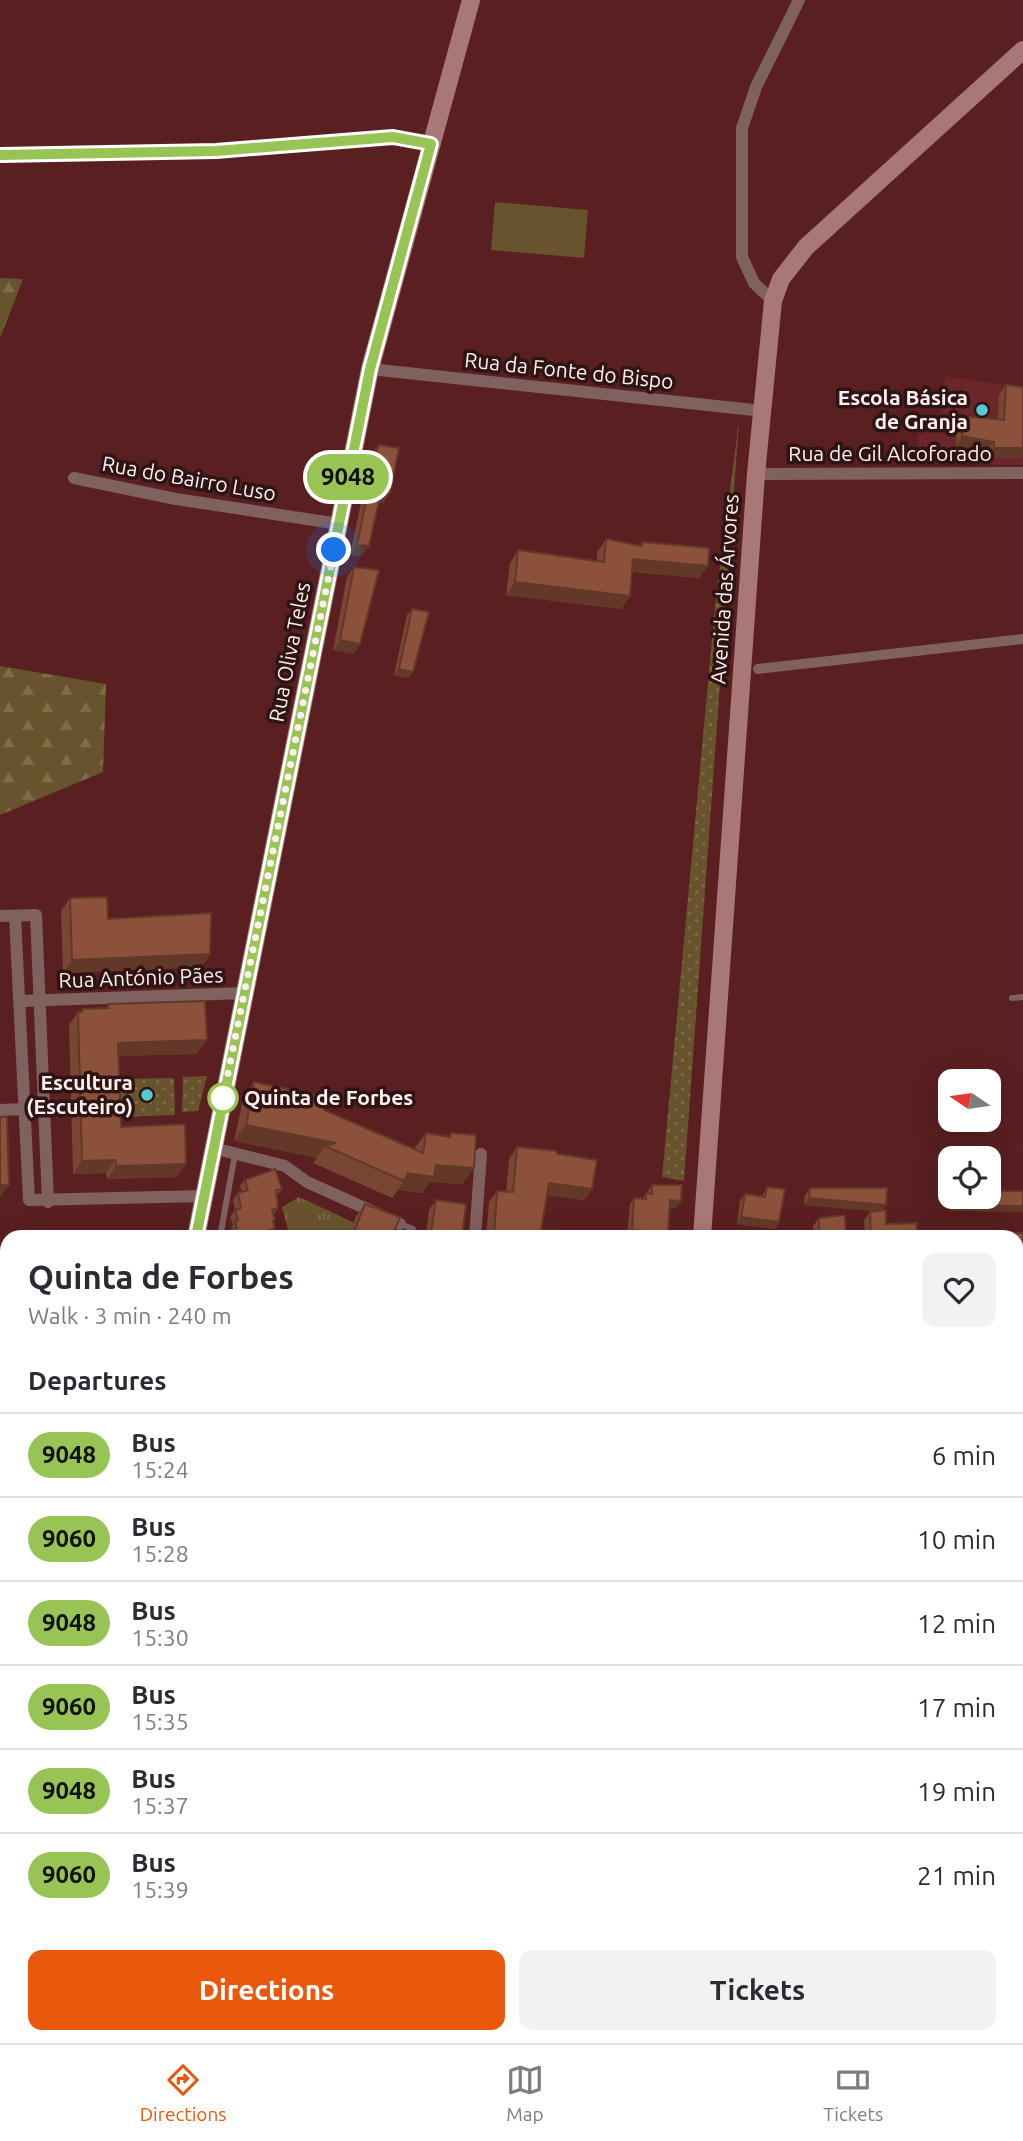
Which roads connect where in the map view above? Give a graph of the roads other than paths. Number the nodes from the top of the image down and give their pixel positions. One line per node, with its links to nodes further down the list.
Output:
1 (471, 0): 4 (main road, Rua Oliva Teles)
2 (799, 0): 6 (street)
3 (1023, 50): 6 (main road, Avenida das Árvores)
4 (431, 144): 5 (street); 7 (main road, Rua Oliva Teles)
5 (0, 155)
6 (772, 301): 8 (main road, Avenida das Árvores)
7 (370, 369): 8 (street, Rua da Fonte do Bispo); 12 (main road, Rua Oliva Teles)
8 (763, 411): 10 (main road, Avenida das Árvores)
9 (1023, 473): 10 (street, Rua de Gil Alcoforado)
10 (757, 474): 34 (main road, Avenida das Árvores)
11 (74, 478): 12 (street, Rua do Bairro Luso)
12 (339, 524): 17 (main road, Rua Oliva Teles)
13 (1023, 639): 14 (street)
14 (758, 669)
15 (0, 916): 16 (street)
16 (15, 916): 20 (street); 21 (street)
17 (245, 993): 21 (street, Rua António Pães); 24 (main road, Rua Oliva Teles)
18 (1023, 997): 19 (lane)
19 (1012, 998)
20 (21, 1001): 21 (street, Rua António Pães); 22 (street)
21 (40, 1001): 28 (street)
22 (24, 1109): 23 (street); 28 (street)
23 (0, 1110)
24 (213, 1149): 25 (street); 27 (main road, Rua Oliva Teles)
25 (235, 1154): 29 (street); 31 (lane)
26 (481, 1154): 33 (street)
27 (204, 1196): 28 (street); 30 (main road, Rua Oliva Teles)
28 (48, 1202)
29 (400, 1224): 32 (lane)
30 (197, 1230)
31 (221, 1230)
32 (413, 1230)
33 (476, 1230)
34 (703, 1230)

